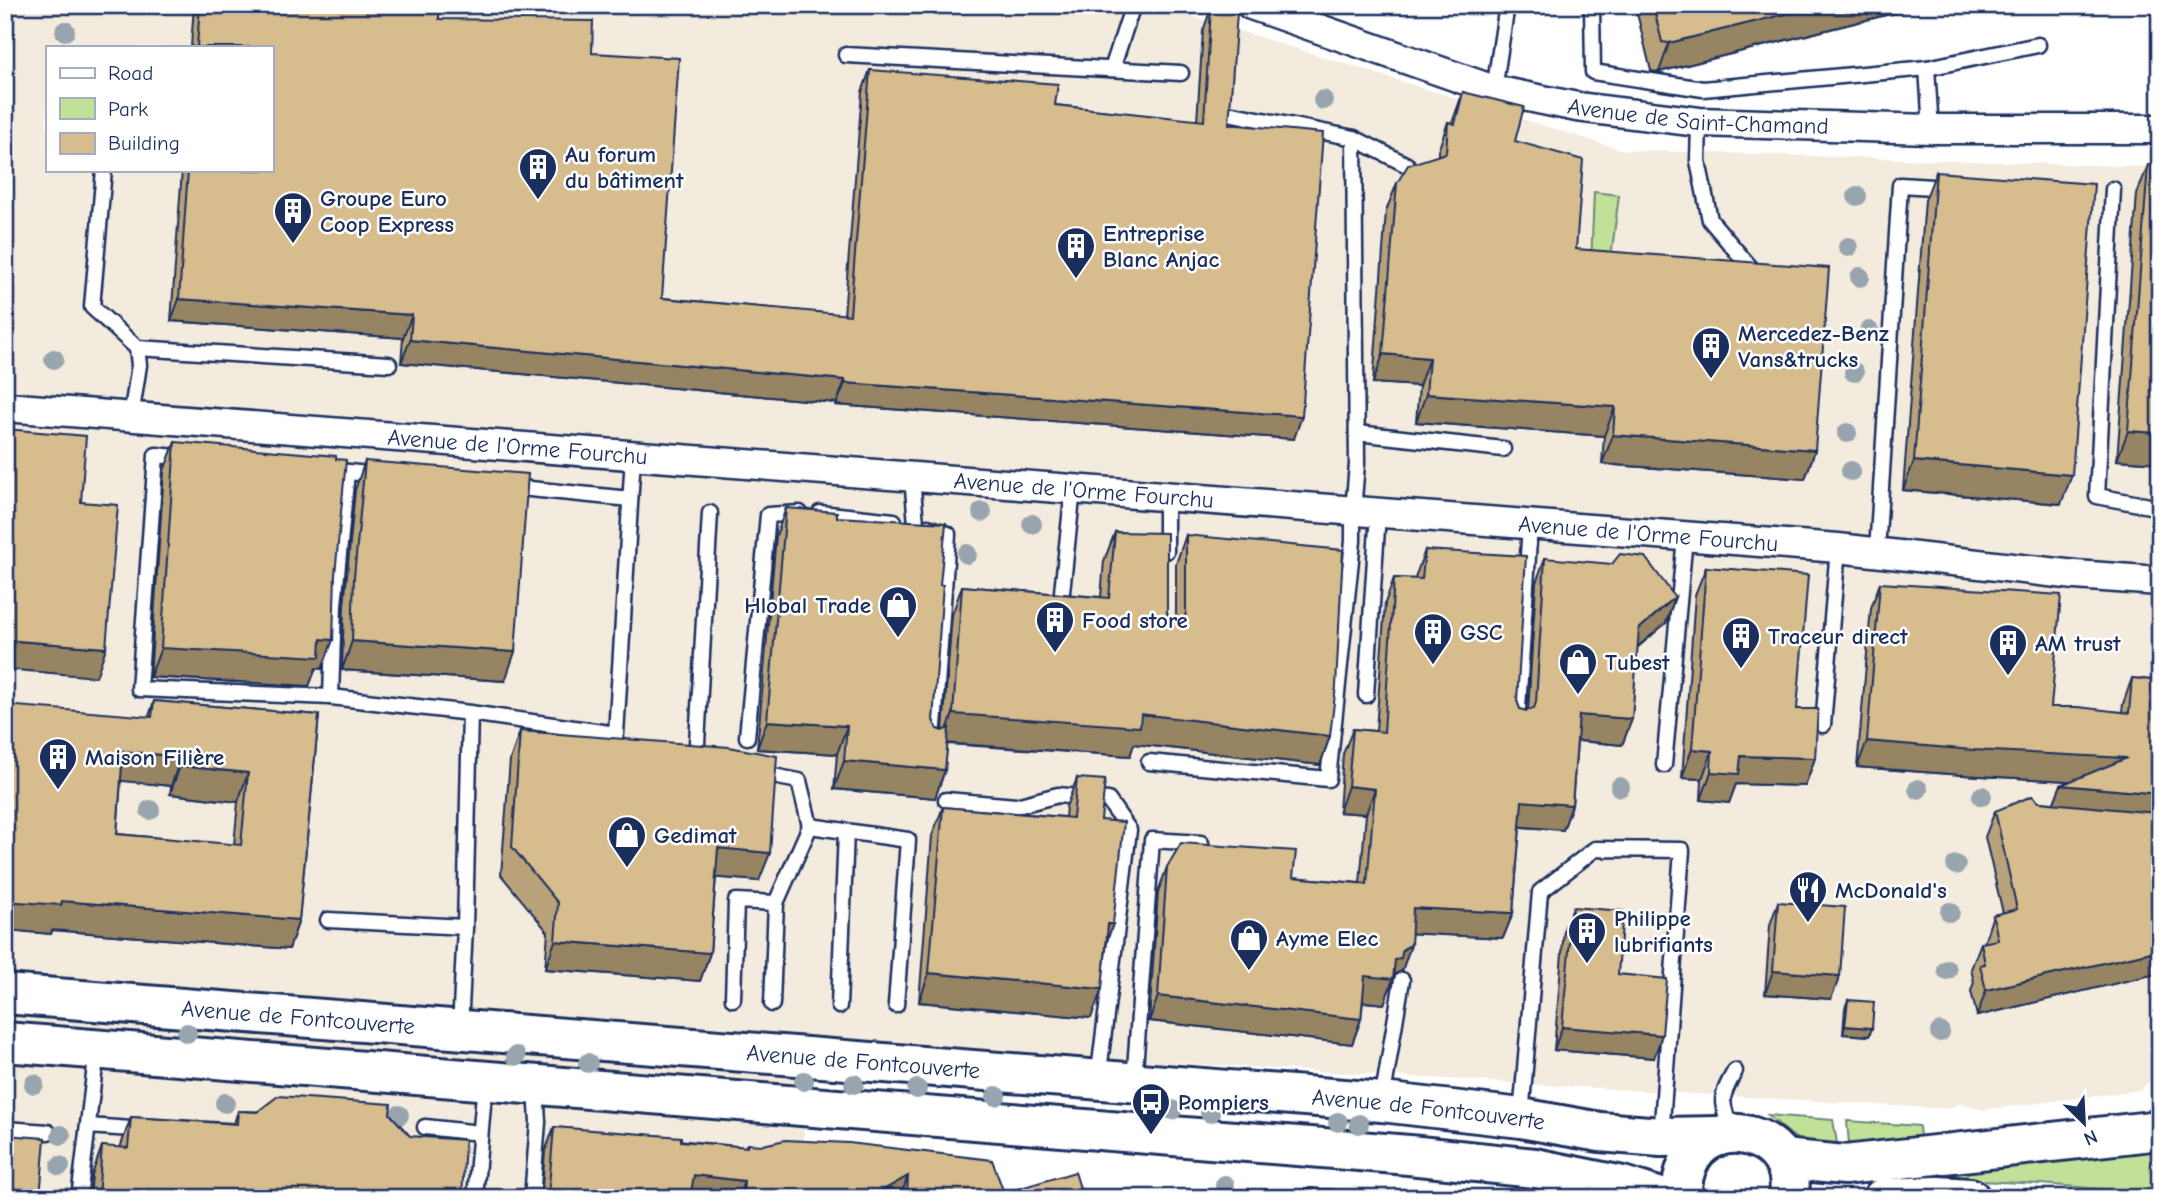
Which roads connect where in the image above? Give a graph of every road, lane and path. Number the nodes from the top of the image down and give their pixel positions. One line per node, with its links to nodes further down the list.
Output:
1 (1133, 5): 8 (lane)
2 (1251, 5): 10 (street, Avenue de Saint-Chamand)
3 (1507, 5): 10 (lane)
4 (1592, 5): 7 (lane)
5 (2038, 45): 7 (lane)
6 (846, 55): 8 (lane)
7 (1927, 68): 13 (lane)
8 (1112, 69): 9 (lane)
9 (1181, 73)
10 (1494, 90): 12 (street, Avenue de Saint-Chamand)
11 (1233, 114): 15 (lane)
12 (1699, 122): 13 (street, Avenue de Saint-Chamand); 20 (lane)
13 (1931, 129): 14 (street, Avenue de Saint-Chamand)
14 (2160, 129)
15 (1354, 138): 16 (lane); 25 (lane)
16 (1407, 165)
17 (104, 172): 21 (lane)
18 (1968, 189): 44 (lane)
19 (2113, 189): 37 (lane)
20 (1755, 273)
21 (137, 348): 22 (lane); 24 (lane)
22 (389, 364)
23 (5, 407): 24 (street, Avenue de l'Orme Fourchu)
24 (131, 417): 27 (street, Avenue de l'Orme Fourchu)
25 (1357, 433): 26 (lane); 38 (lane)
26 (1503, 449)
27 (633, 456): 32 (street, Avenue de l'Orme Fourchu); 36 (lane)
28 (197, 458): 49 (lane)
29 (320, 470): 30 (lane)
30 (347, 472): 31 (lane); 49 (lane)
31 (387, 476)
32 (912, 477): 34 (street, Avenue de l'Orme Fourchu); 40 (lane)
33 (495, 486): 36 (lane)
34 (1073, 489): 35 (street, Avenue de l'Orme Fourchu); 47 (lane)
35 (1166, 497): 38 (street, Avenue de l'Orme Fourchu); 45 (lane)
36 (630, 499): 50 (lane)
37 (2160, 508)
38 (1366, 512): 41 (street, Avenue de l'Orme Fourchu); 48 (lane); 56 (lane)
39 (710, 513): 55 (lane)
40 (916, 524): 53 (lane); 54 (lane)
41 (1530, 525): 42 (street, Avenue de l'Orme Fourchu); 52 (lane)
42 (1685, 537): 43 (street, Avenue de l'Orme Fourchu); 57 (lane)
43 (1838, 548): 44 (street, Avenue de l'Orme Fourchu); 51 (lane)
44 (1877, 552): 46 (street, Avenue de l'Orme Fourchu)
45 (1166, 563)
46 (2160, 581)
47 (1062, 592)
48 (1366, 695)
49 (331, 697): 50 (lane)
50 (470, 713): 65 (lane)
51 (1823, 725)
52 (1517, 727)
53 (747, 737)
54 (932, 749)
55 (696, 761)
56 (1149, 762)
57 (1664, 765)
58 (748, 771): 60 (lane)
59 (946, 800): 77 (lane)
60 (810, 826): 61 (lane); 63 (lane)
61 (846, 832): 70 (lane); 71 (lane)
62 (1201, 843): 77 (lane)
63 (776, 903): 68 (lane); 69 (lane)
64 (328, 920): 65 (lane)
65 (465, 927): 72 (lane)
66 (1402, 980): 79 (lane)
67 (5, 994): 72 (main road, Avenue de Fontcouverte)
68 (733, 999)
69 (772, 1004)
70 (896, 1005)
71 (839, 1006)
72 (460, 1031): 77 (main road, Avenue de Fontcouverte)
73 (5, 1042): 74 (main road, Avenue de Fontcouverte)
74 (97, 1050): 76 (main road, Avenue de Fontcouverte); 81 (lane)
75 (1735, 1071): 88 (lane)
76 (485, 1082): 78 (main road, Avenue de Fontcouverte); 87 (lane)
77 (1116, 1082): 79 (main road, Avenue de Fontcouverte)
78 (536, 1086): 93 (lane); 94 (main road, Avenue de Fontcouverte)
79 (1382, 1102): 80 (main road, Avenue de Fontcouverte)
80 (1521, 1118): 89 (main road, Avenue de Fontcouverte); 89 (lane)
81 (88, 1126): 84 (lane); 91 (lane)
82 (425, 1127): 87 (lane)
83 (5, 1129): 86 (lane)
84 (156, 1130)
85 (2160, 1130): 90 (main road)
86 (48, 1132)
87 (480, 1133): 92 (lane)
88 (1726, 1135): 89 (main road, Avenue de Fontcouverte); 90 (main road, Avenue de Fontcouverte); 95 (main road)
89 (1661, 1137)
90 (1782, 1159): 96 (main road)
91 (79, 1198)
92 (475, 1198)
93 (532, 1198)
94 (1661, 1198)
95 (1683, 1198)
96 (1788, 1198)
97 (1883, 1198): 98 (main road)
98 (1970, 1198)

